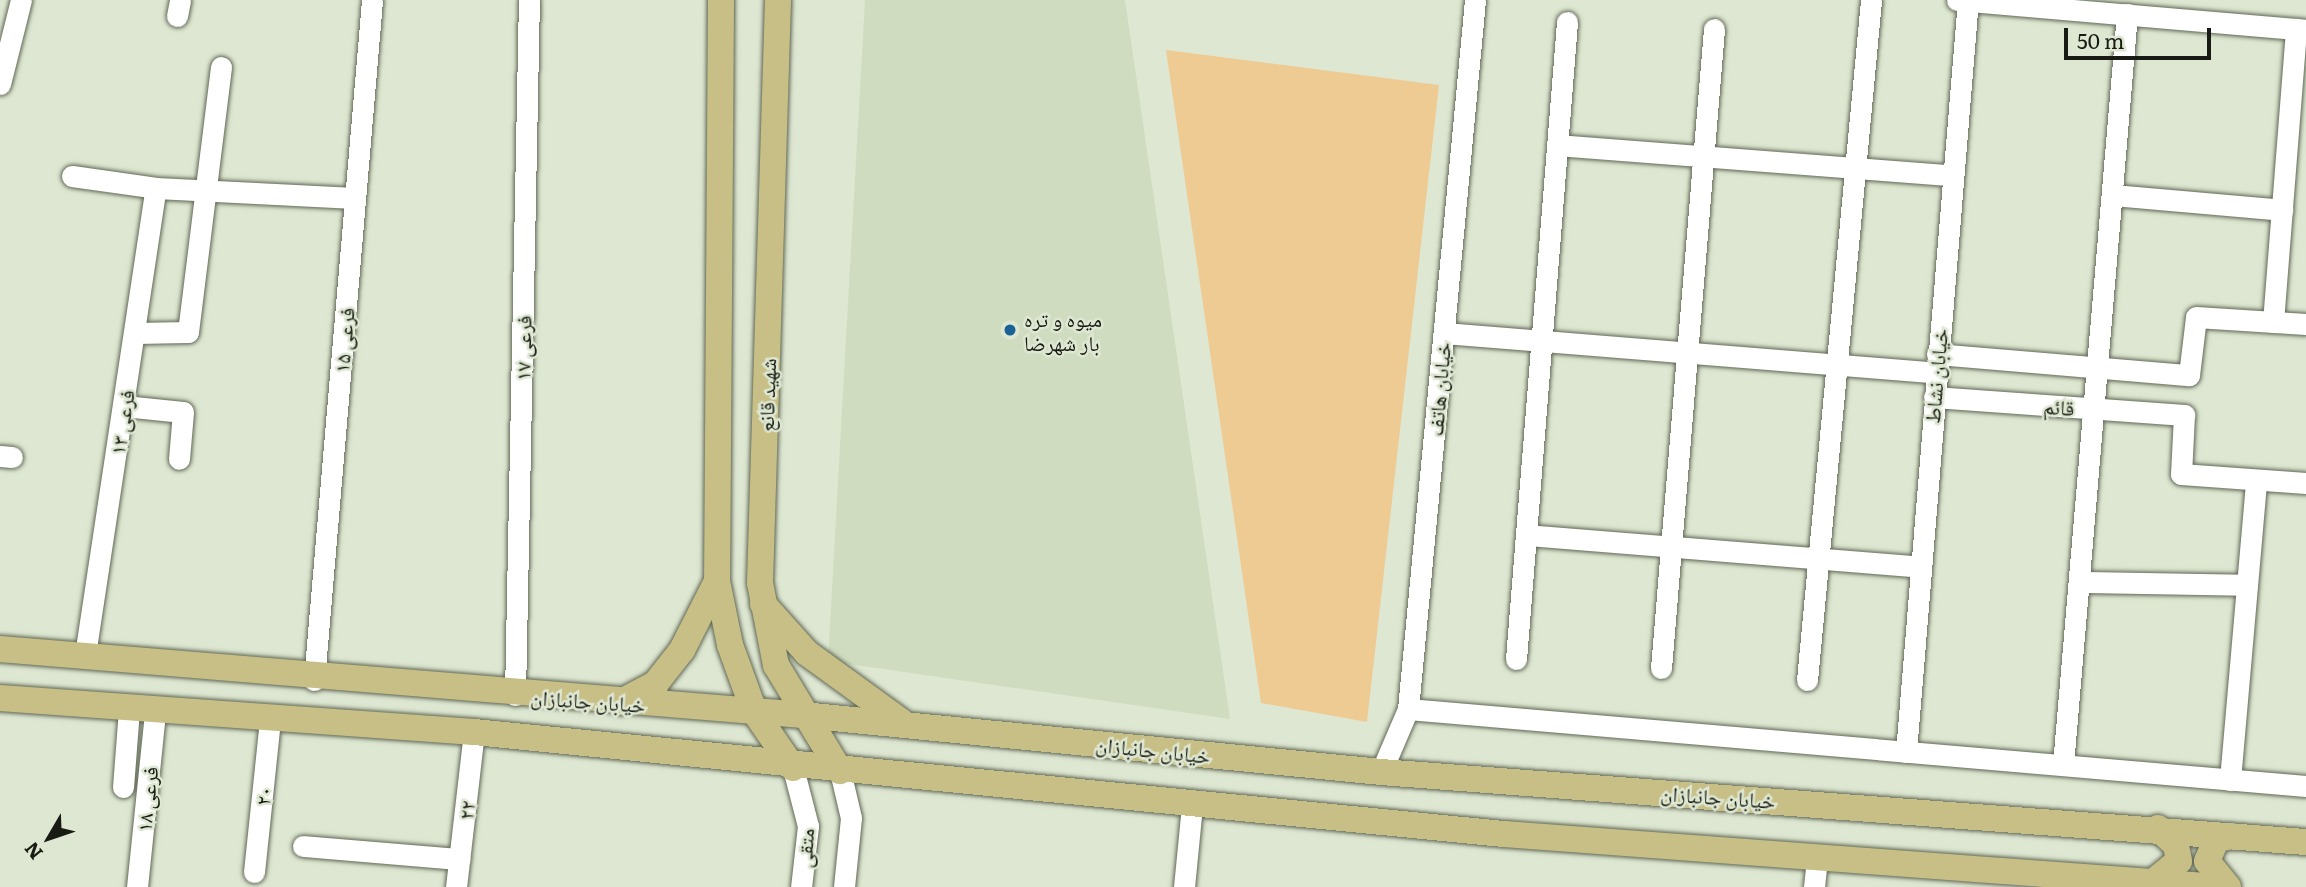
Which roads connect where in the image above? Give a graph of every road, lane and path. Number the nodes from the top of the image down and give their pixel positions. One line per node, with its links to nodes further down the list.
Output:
1 (20, 0): 15 (street)
2 (372, 0): 24 (street, فرعی ۱۵)
3 (529, 0): 55 (street, فرعی ۱۷)
4 (721, 0): 45 (main road)
5 (778, 0): 48 (main road, شهید قانع)
6 (1475, 0): 29 (street, خیابان هاتف)
7 (1871, 0): 18 (street)
8 (1957, 0): 9 (street)
9 (1968, 0): 10 (street); 19 (street, خیابان نشاط)
10 (2127, 14): 13 (street); 23 (street)
11 (1567, 22): 16 (street)
12 (1714, 29): 17 (street)
13 (2301, 29): 25 (street)
14 (221, 67): 22 (street)
15 (0, 84)
16 (1558, 145): 17 (street); 30 (street)
17 (1700, 153): 18 (street); 31 (street)
18 (1855, 166): 19 (street); 33 (street)
19 (1951, 174): 32 (street, خیابان نشاط)
20 (72, 176): 21 (street)
21 (156, 188): 22 (street); 28 (street, فرعی ۱۳)
22 (204, 191): 24 (street); 28 (street)
23 (2112, 195): 25 (street); 34 (street)
24 (355, 198): 53 (street, فرعی ۱۵)
25 (2282, 210): 26 (street)
26 (2273, 322): 27 (street); 34 (street)
27 (2306, 324)
28 (135, 333): 36 (street, فرعی ۱۳)
29 (1444, 333): 30 (street); 60 (street, خیابان هاتف)
30 (1542, 341): 31 (street); 41 (street)
31 (1687, 350): 33 (street); 42 (street)
32 (1936, 364): 33 (street); 34 (street); 35 (street, خیابان نشاط)
33 (1836, 365): 43 (street)
34 (2097, 367): 37 (street)
35 (1934, 397): 37 (street, قائم); 44 (street, خیابان نشاط)
36 (124, 406): 38 (street); 50 (street, فرعی ۱۳)
37 (2094, 408): 39 (street, قائم); 46 (street)
38 (179, 459)
39 (2256, 480): 40 (street); 47 (street)
40 (2306, 483)
41 (1526, 535): 42 (street); 51 (street)
42 (1671, 545): 43 (street); 52 (street)
43 (1818, 560): 44 (street); 54 (street)
44 (1920, 567): 68 (street, خیابان نشاط)
45 (717, 581): 58 (main road); 61 (main road)
46 (2082, 582): 47 (street); 69 (street)
47 (2247, 585): 73 (street)
48 (763, 604): 63 (main road, شهید قانع); 65 (main road)
49 (0, 649): 50 (main road, خیابان جانبازان)
50 (85, 655): 53 (main road, خیابان جانبازان)
51 (1516, 659)
52 (1661, 668)
53 (314, 680): 55 (main road, خیابان جانبازان)
54 (1807, 680)
55 (515, 695): 57 (main road, خیابان جانبازان)
56 (0, 698): 59 (main road, خیابان جانبازان)
57 (570, 699): 58 (main road, خیابان جانبازان); 67 (main road)
58 (621, 702): 61 (main road, خیابان جانبازان)
59 (129, 709): 62 (main road, خیابان جانبازان); 75 (street)
60 (1408, 709): 68 (street); 72 (street, خیابان هاتف)
61 (754, 711): 63 (main road, خیابان جانبازان); 70 (main road)
62 (155, 712): 64 (main road, خیابان جانبازان); 85 (street, فرعی ۱۸)
63 (803, 715): 65 (main road, خیابان جانبازان); 71 (main road, شهید قانع)
64 (270, 719): 66 (main road, خیابان جانبازان); 83 (street, ۲۰)
65 (907, 725): 72 (main road, خیابان جانبازان)
66 (474, 732): 67 (main road, خیابان جانبازان); 82 (street, ۲۲)
67 (564, 743): 70 (main road, خیابان جانبازان)
68 (1906, 752): 69 (street)
69 (2063, 765): 73 (street)
70 (793, 768): 71 (main road, خیابان جانبازان); 87 (street, متقی)
71 (840, 771): 76 (main road, خیابان جانبازان); 88 (street, متقی)
72 (1381, 772): 77 (main road, خیابان جانبازان)
73 (2230, 780): 74 (street)
74 (2306, 786)
75 (123, 787)
76 (1192, 806): 81 (main road, خیابان جانبازان); 89 (street)
77 (2158, 828): 78 (main road, خیابان جانبازان); 84 (main road)
78 (2232, 836): 79 (main road, خیابان جانبازان); 92 (main road)
79 (2306, 842)
80 (303, 846): 82 (street)
81 (1817, 856): 84 (main road, خیابان جانبازان); 90 (street)
82 (459, 859): 86 (street, ۲۲)
83 (254, 872)
84 (2154, 881): 91 (main road, خیابان جانبازان)
85 (137, 887)
86 (456, 887)
87 (801, 887)
88 (844, 887)
89 (1184, 887)
90 (1814, 887)
91 (2219, 887)
92 (2228, 887)

